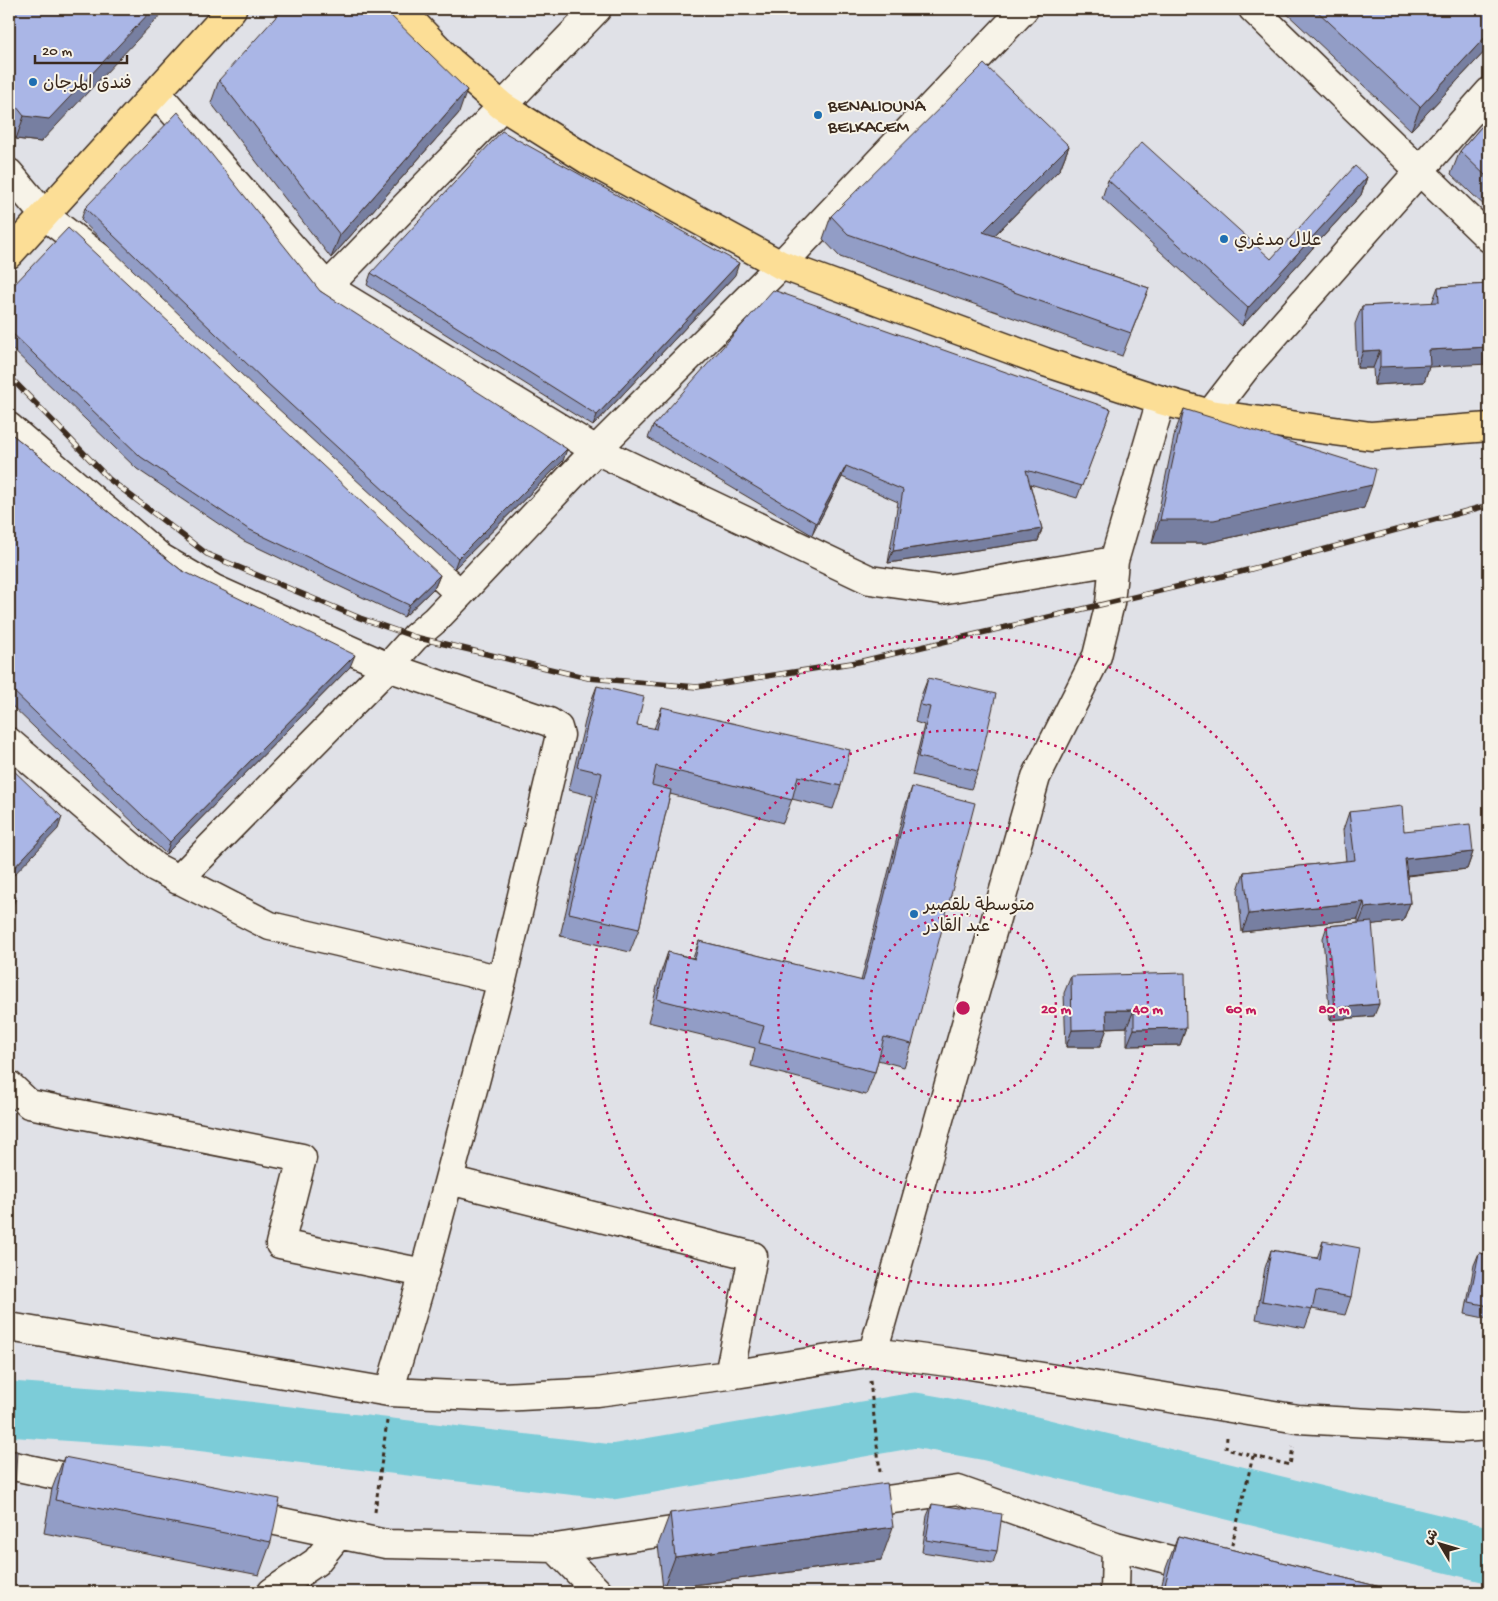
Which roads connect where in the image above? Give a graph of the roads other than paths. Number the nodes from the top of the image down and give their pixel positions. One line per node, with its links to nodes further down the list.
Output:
1 (232, 9): 6 (highway)
2 (400, 9): 8 (highway)
3 (597, 9): 8 (street)
4 (1024, 9): 14 (street)
5 (1253, 9): 9 (street)
6 (156, 92): 11 (highway); 15 (street)
7 (1489, 92): 9 (street)
8 (502, 106): 14 (highway); 15 (street)
9 (1420, 172): 12 (street); 17 (street)
10 (9, 174): 11 (street)
11 (44, 215): 13 (highway); 22 (street)
12 (1489, 238)
13 (9, 254)
14 (781, 265): 16 (highway); 20 (street)
15 (327, 287): 20 (street)
16 (1161, 400): 17 (highway); 21 (street)
17 (1210, 414): 19 (highway)
18 (9, 427): 23 (street)
19 (1489, 427)
20 (596, 450): 21 (street); 22 (street)
21 (1114, 561): 31 (street)
22 (460, 594): 23 (street)
23 (388, 667): 25 (street); 26 (street)
24 (9, 742): 25 (street)
25 (178, 880): 26 (street)
26 (502, 980): 28 (street)
27 (9, 1085): 29 (street)
28 (449, 1180): 29 (street); 32 (street)
29 (424, 1273): 33 (street)
30 (9, 1328): 33 (street)
31 (872, 1352): 32 (street); 34 (street)
32 (729, 1374): 33 (street)
33 (388, 1403)
34 (1489, 1426)
35 (9, 1465): 36 (street)
36 (115, 1488)
37 (212, 1508): 40 (street)
38 (828, 1509): 41 (street)
39 (723, 1524): 42 (street)
40 (338, 1535): 42 (street); 44 (street)
41 (1116, 1546): 43 (street); 46 (street)
42 (555, 1548): 45 (street)
43 (1228, 1565)
44 (272, 1592)
45 (598, 1592)
46 (1115, 1592)

